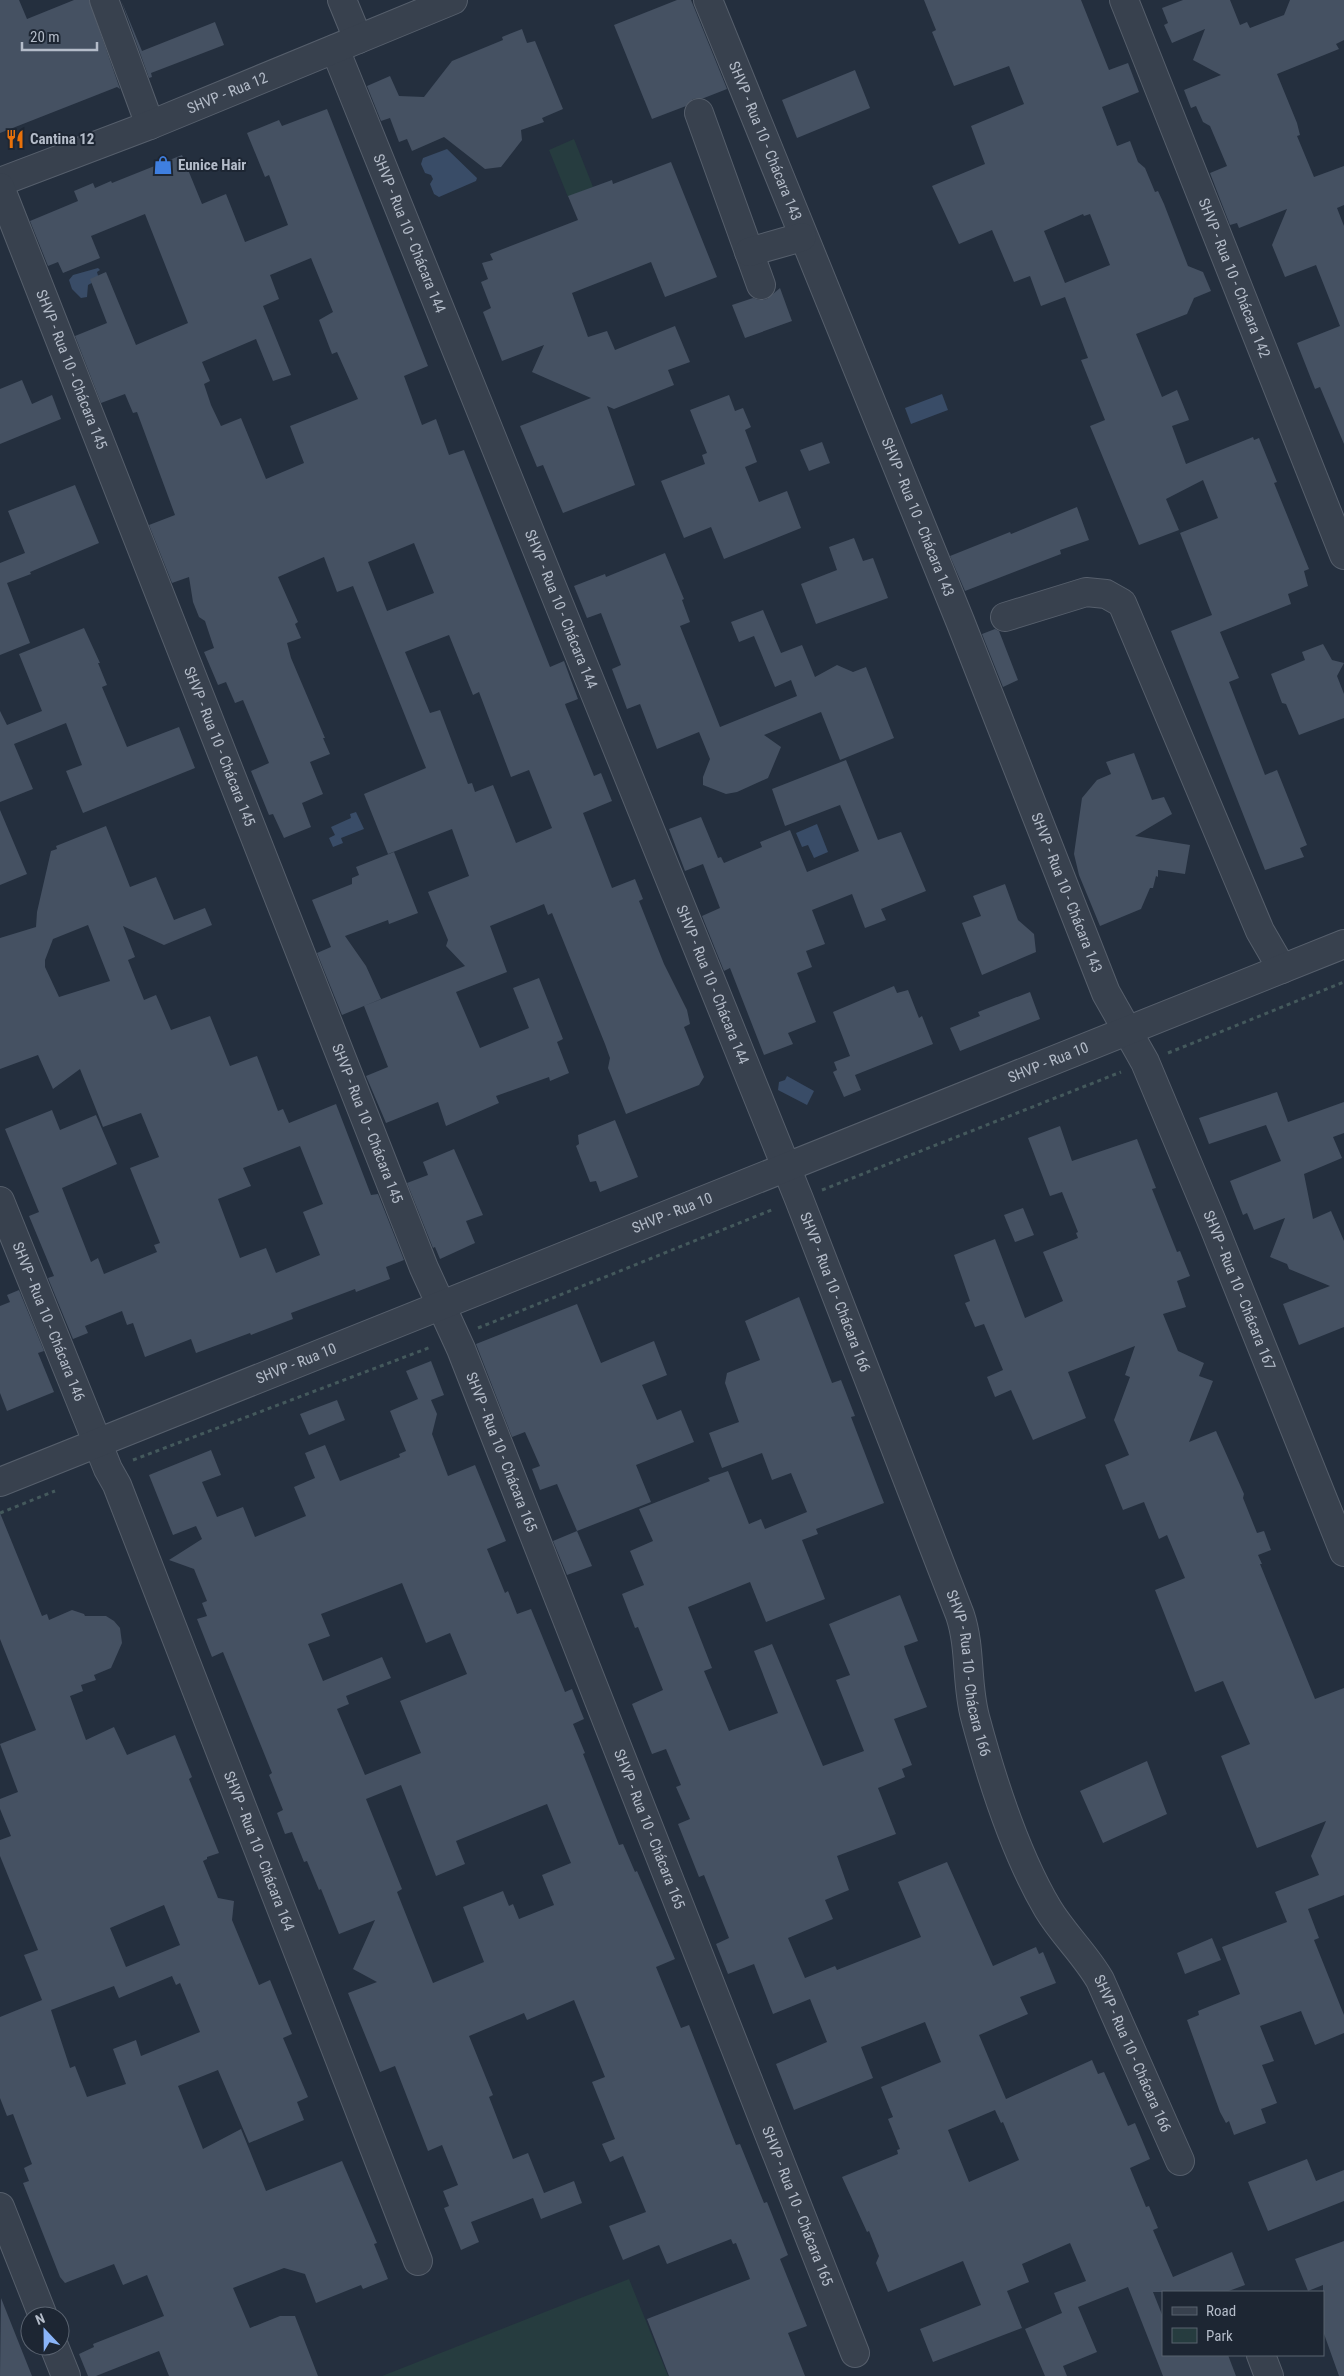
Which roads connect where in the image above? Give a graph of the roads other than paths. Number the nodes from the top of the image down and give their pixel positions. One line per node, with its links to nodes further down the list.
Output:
1 (104, 0): 8 (street)
2 (342, 0): 6 (street, SHVP - Rua 10 - Chácara 144)
3 (453, 0): 6 (street, SHVP - Rua 12)
4 (708, 0): 11 (street, SHVP - Rua 10 - Chácara 143)
5 (1124, 0): 14 (street, SHVP - Rua 10 - Chácara 142)
6 (347, 44): 8 (street, SHVP - Rua 12); 19 (street, SHVP - Rua 10 - Chácara 144)
7 (699, 113): 12 (street)
8 (150, 125): 9 (street, SHVP - Rua 12)
9 (0, 182)
10 (0, 186): 21 (street, SHVP - Rua 10 - Chácara 145)
11 (802, 237): 12 (street); 18 (street, SHVP - Rua 10 - Chácara 143)
12 (749, 252): 13 (street)
13 (761, 284)
14 (1344, 555)
15 (1005, 617): 17 (street)
16 (1344, 944): 17 (street, SHVP - Rua 10)
17 (1282, 969): 18 (street, SHVP - Rua 10)
18 (1128, 1032): 19 (street, SHVP - Rua 10); 24 (street, SHVP - Rua 10 - Chácara 167)
19 (786, 1169): 21 (street, SHVP - Rua 10); 25 (street, SHVP - Rua 10 - Chácara 166)
20 (0, 1201): 22 (street, SHVP - Rua 10 - Chácara 146)
21 (441, 1307): 22 (street, SHVP - Rua 10); 29 (street, SHVP - Rua 10 - Chácara 165)
22 (98, 1443): 23 (street, SHVP - Rua 10); 27 (street, SHVP - Rua 10 - Chácara 164)
23 (0, 1482)
24 (1344, 1552)
25 (1180, 2161)
26 (0, 2207): 28 (street)
27 (418, 2261)
28 (38, 2306)
29 (855, 2353)
30 (58, 2356): 32 (street)
31 (1260, 2356): 33 (street)
32 (66, 2376)
33 (1269, 2376)

